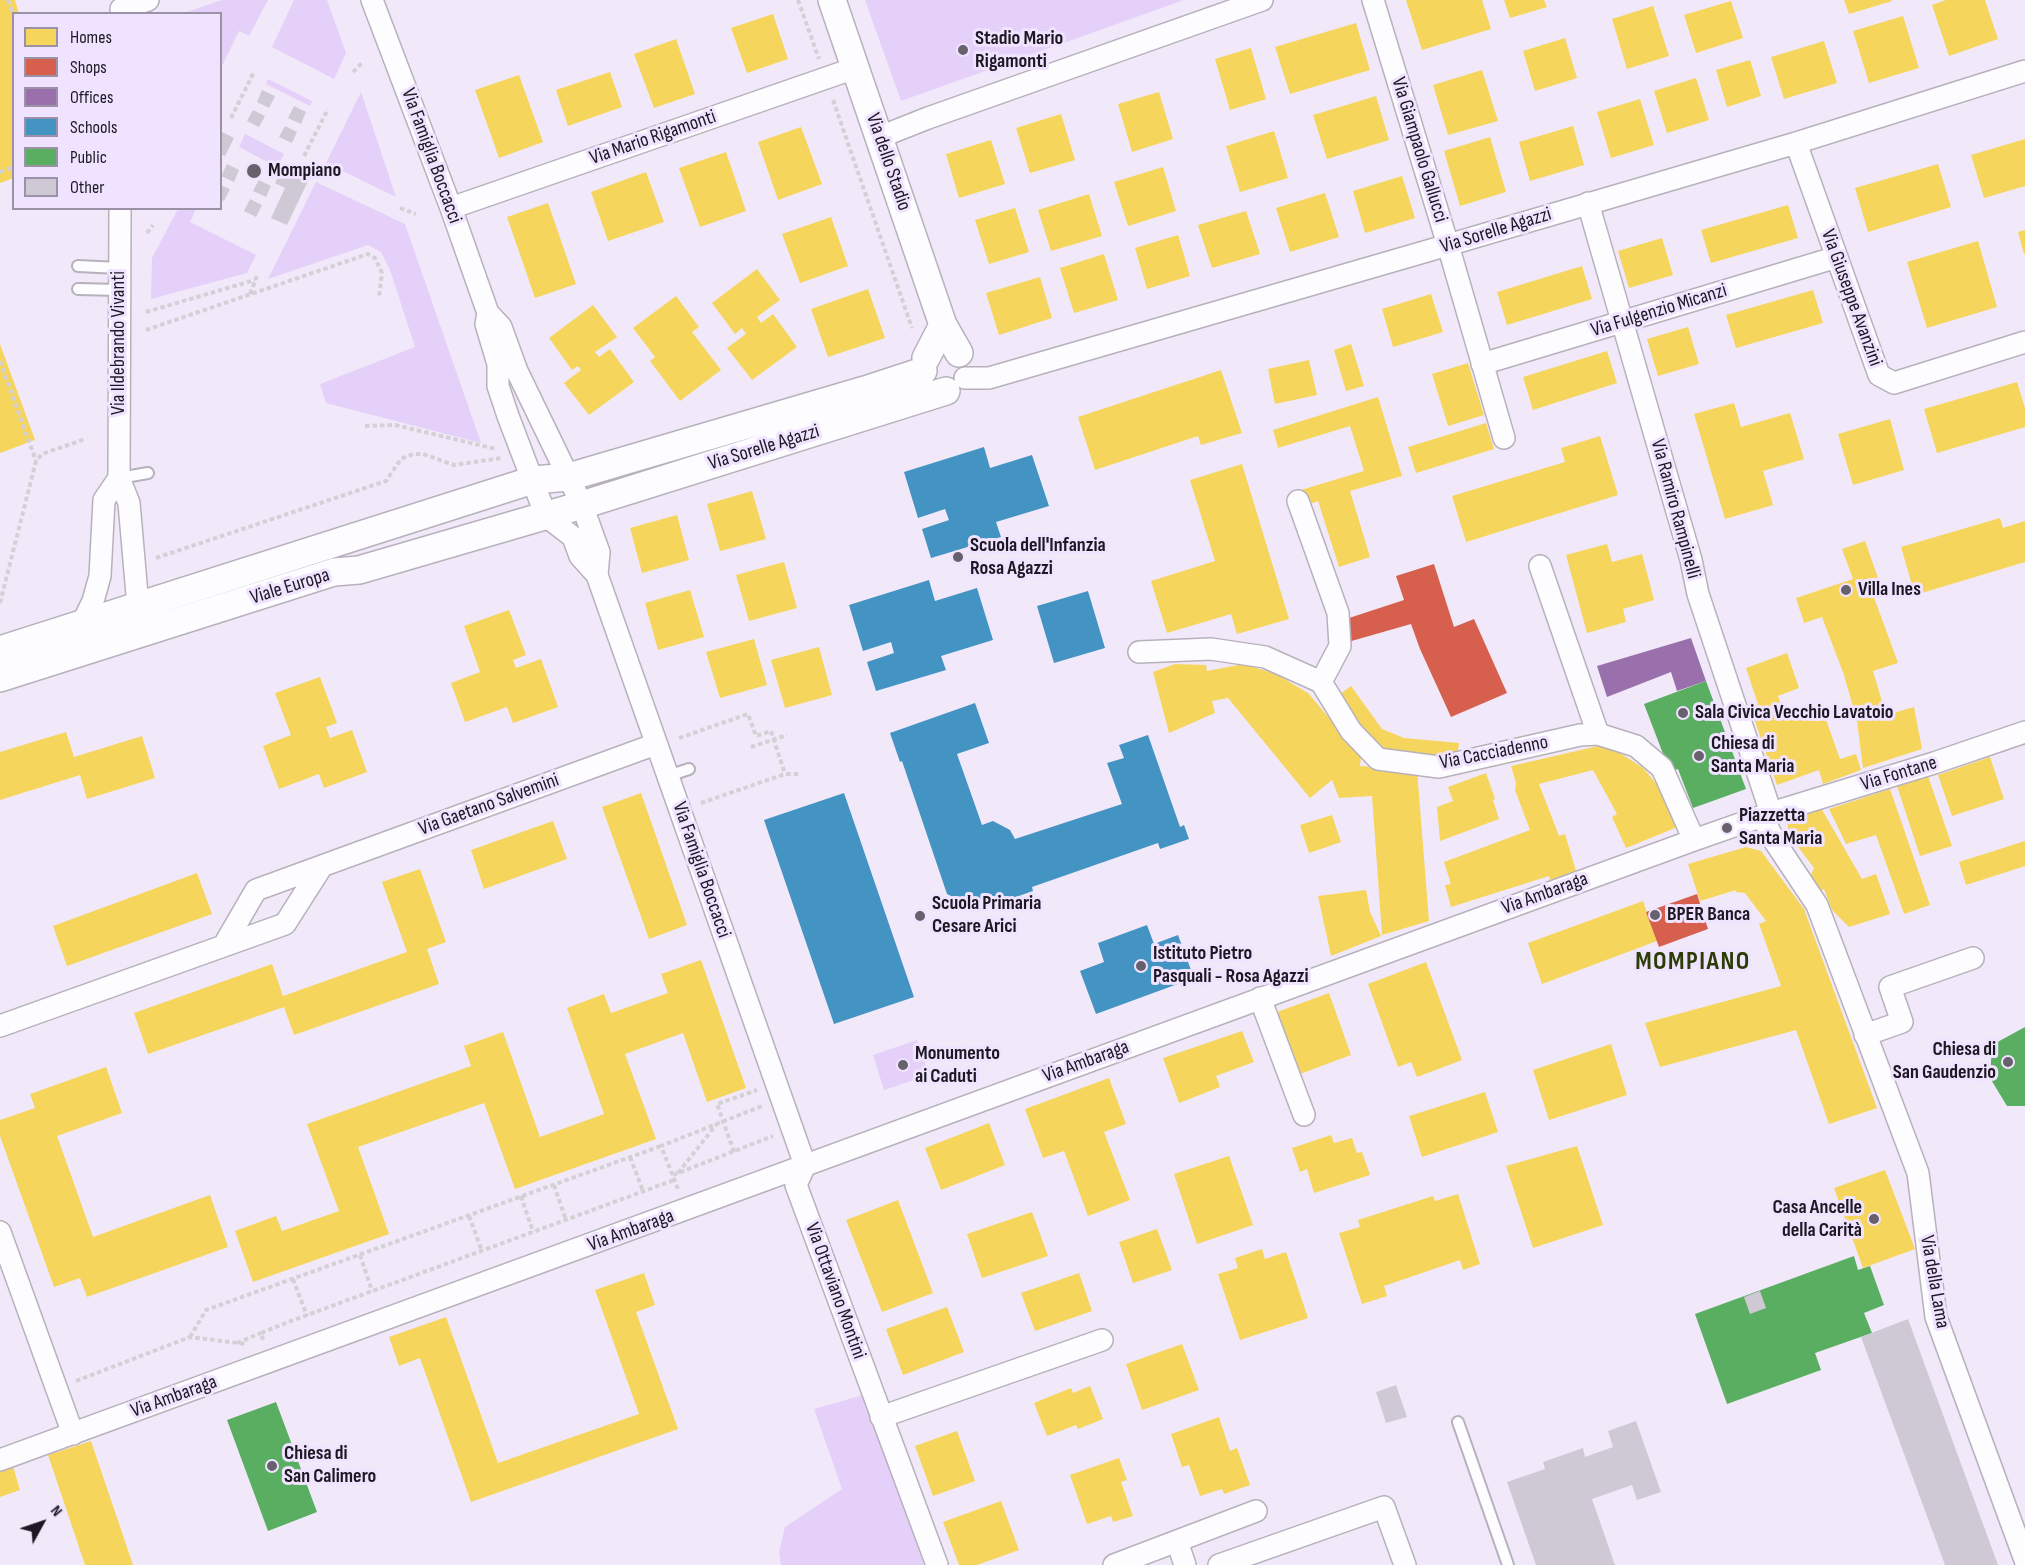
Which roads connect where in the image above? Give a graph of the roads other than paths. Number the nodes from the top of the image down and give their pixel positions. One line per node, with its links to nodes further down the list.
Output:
1 (148, 0): 6 (street)
2 (372, 0): 12 (street, Via Famiglia Boccacci)
3 (832, 0): 7 (street, Via dello Stadio)
4 (1262, 0): 9 (street)
5 (1373, 0): 14 (street, Via Giampaolo Gallucci)
6 (120, 8)
7 (855, 68): 9 (street, Via dello Stadio); 12 (street, Via Mario Rigamonti)
8 (2025, 71): 10 (street, Via Sorelle Agazzi)
9 (880, 137): 22 (street, Via dello Stadio)
10 (1796, 143): 11 (street, Via Sorelle Agazzi); 15 (street, Via Giuseppe Avanzini)
11 (1588, 203): 14 (street, Via Sorelle Agazzi); 21 (street, Via Ramiro Rampinelli)
12 (451, 208): 20 (street, Via Famiglia Boccacci)
13 (120, 210): 17 (street, Via Ildebrando Vivanti)
14 (1448, 245): 25 (street, Via Giampaolo Gallucci); 26 (street, Via Sorelle Agazzi)
15 (1837, 257): 21 (street, Via Fulgenzio Micanzi); 23 (street, Via Giuseppe Avanzini)
16 (78, 266): 17 (lane)
17 (119, 268): 19 (street, Via Ildebrando Vivanti)
18 (78, 289): 19 (lane)
19 (119, 290): 30 (street, Via Ildebrando Vivanti)
20 (488, 313): 29 (street, Via Famiglia Boccacci); 31 (street, Via Famiglia Boccacci)
21 (1623, 322): 25 (street, Via Fulgenzio Micanzi); 49 (street, Via Ramiro Rampinelli)
22 (944, 324): 24 (street); 26 (street, Via dello Stadio)
23 (2025, 342)
24 (920, 356): 26 (street); 26 (street); 29 (street, Via Sorelle Agazzi)
25 (1482, 364): 27 (street, Via Giampaolo Gallucci)
26 (956, 374): 33 (street, Via Sorelle Agazzi)
27 (1504, 438)
28 (148, 472): 30 (lane)
29 (569, 477): 31 (street, Viale Europa); 33 (street, Via Famiglia Boccacci)
30 (119, 478): 37 (street, Via Ildebrando Vivanti); 38 (street)
31 (533, 480): 34 (street, Via Famiglia Boccacci); 37 (street, Viale Europa)
32 (1298, 501): 43 (street)
33 (582, 505): 34 (street, Viale Europa); 36 (street, Via Famiglia Boccacci)
34 (546, 516): 36 (street, Via Famiglia Boccacci); 41 (street, Viale Europa)
35 (1540, 566): 45 (street)
36 (597, 575): 46 (street, Via Famiglia Boccacci)
37 (138, 606): 38 (street, Viale Europa); 41 (street)
38 (82, 624): 39 (street, Viale Europa)
39 (0, 651)
40 (1139, 652): 43 (street)
41 (36, 666): 42 (street, Viale Europa)
42 (0, 678)
43 (1321, 682): 45 (street, Via Cacciadenno)
44 (2025, 732): 49 (street, Via Fontane)
45 (1598, 734): 50 (street, Via Cacciadenno)
46 (656, 744): 48 (street, Via Famiglia Boccacci); 51 (street, Via Gaetano Salvemini)
47 (689, 769): 48 (lane)
48 (668, 776): 58 (street, Via Famiglia Boccacci)
49 (1766, 814): 50 (street); 56 (street, Via della Lama)
50 (1694, 840): 54 (street, Via Ambaraga)
51 (322, 866): 52 (street); 52 (street, Via Gaetano Salvemini)
52 (224, 945): 55 (street)
53 (1973, 958): 56 (street)
54 (1260, 998): 57 (street); 58 (street, Via Ambaraga)
55 (0, 1026)
56 (1865, 1035): 67 (street, Via della Lama)
57 (1304, 1115)
58 (805, 1165): 61 (street, Via Ottaviano Montini); 63 (street, Via Ambaraga)
59 (0, 1232): 63 (street)
60 (1102, 1340): 61 (street)
61 (881, 1417): 68 (street, Via Ottaviano Montini)
62 (1458, 1422): 73 (lane)
63 (73, 1434): 64 (street, Via Ambaraga)
64 (0, 1461)
65 (1256, 1511): 66 (street)
66 (1176, 1541): 69 (street); 70 (street)
67 (2025, 1560)
68 (937, 1565)
69 (1114, 1565)
70 (1185, 1565)
71 (1220, 1565): 72 (street)
72 (1405, 1565)
73 (1508, 1565)

